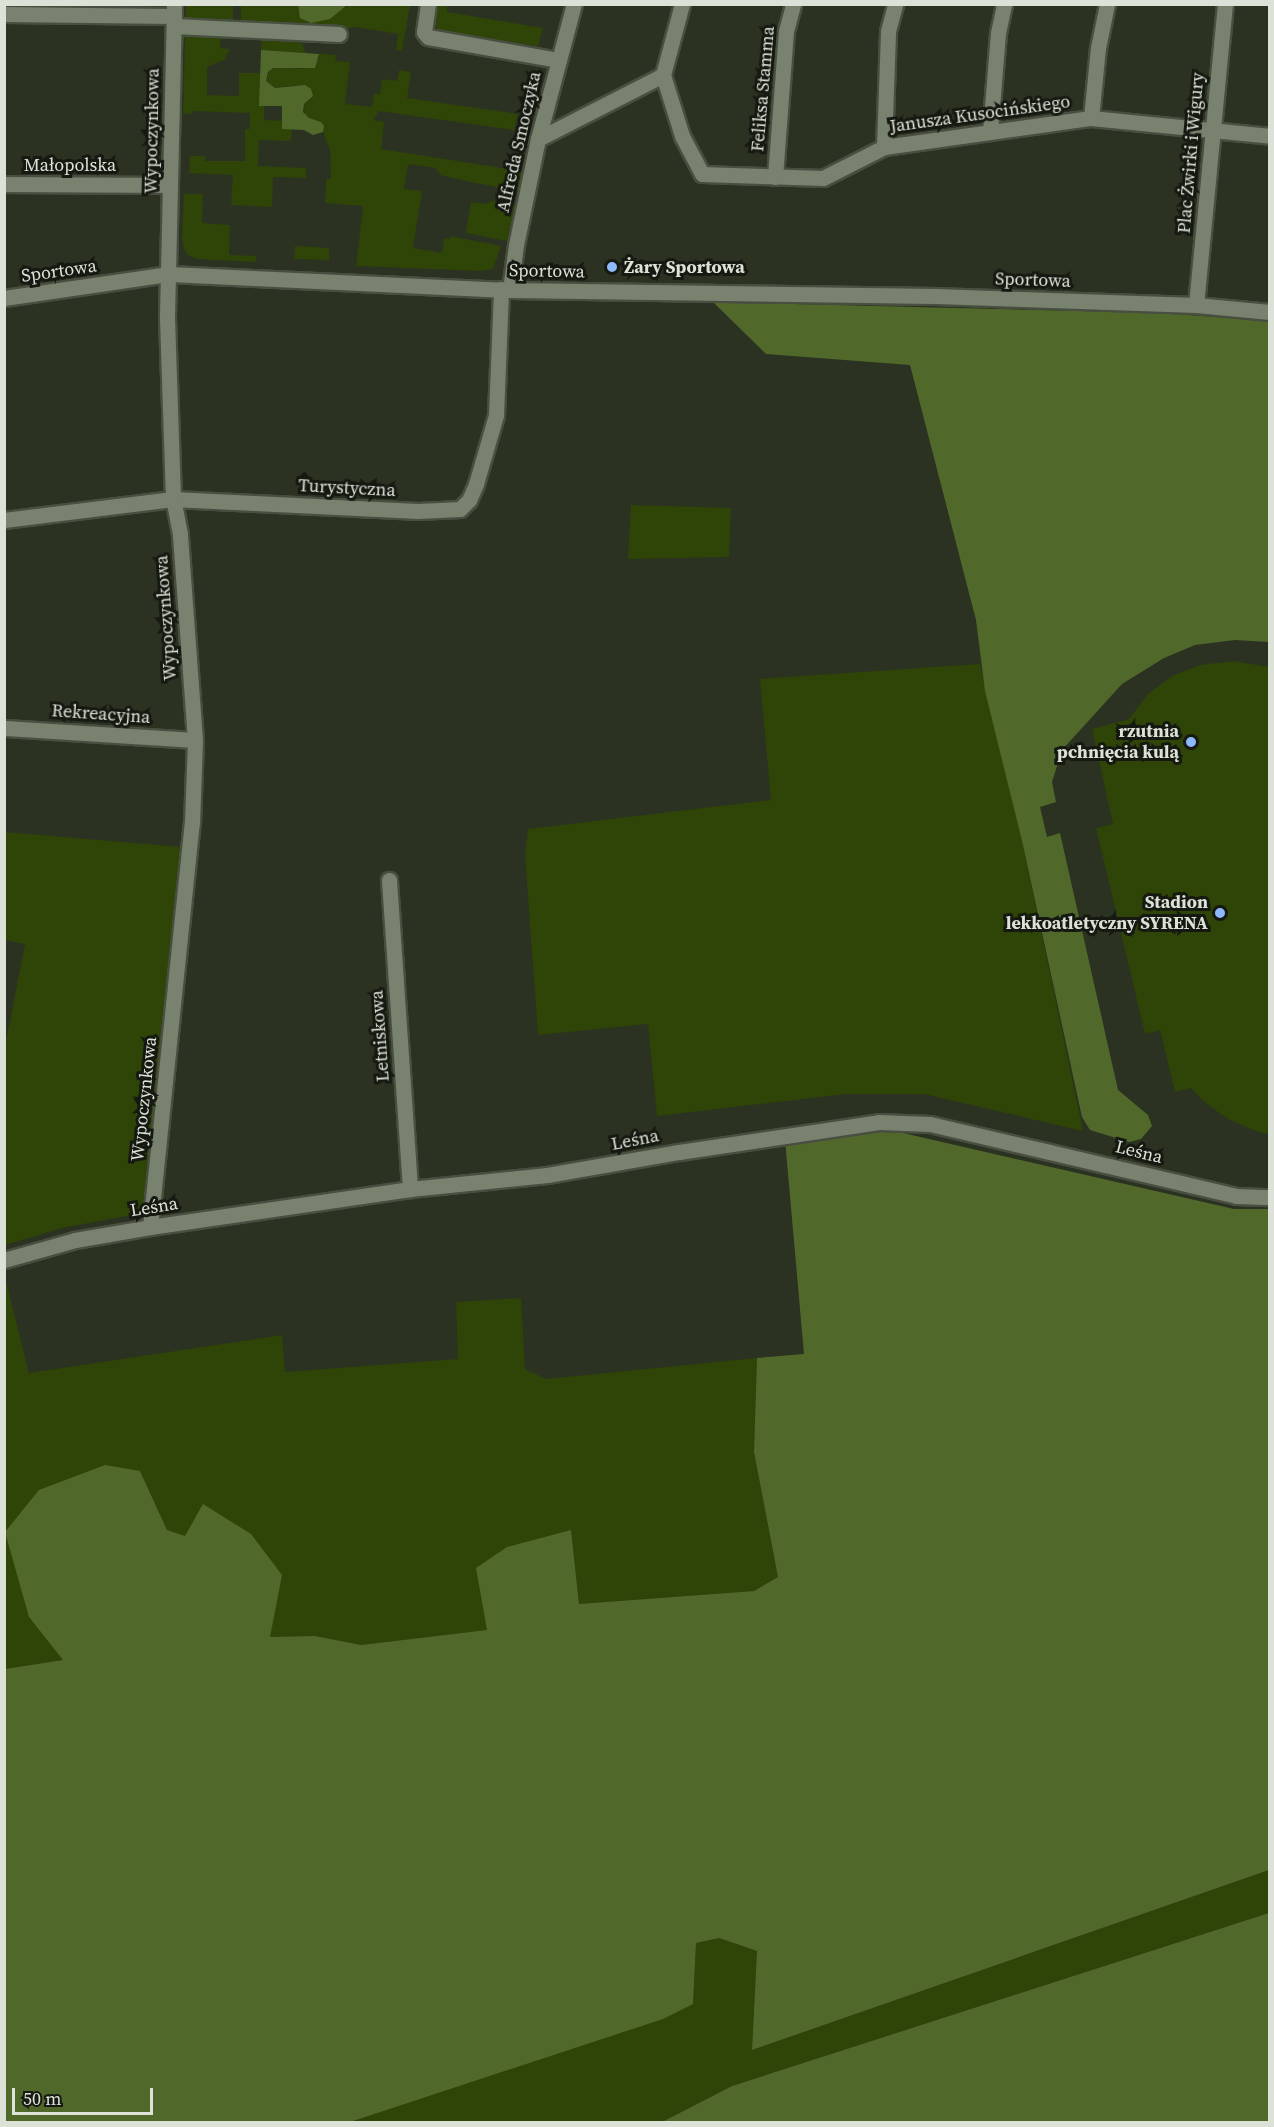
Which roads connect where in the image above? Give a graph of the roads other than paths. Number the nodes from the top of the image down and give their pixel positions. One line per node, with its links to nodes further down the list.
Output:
1 (428, 4): 12 (street)
2 (574, 4): 12 (street, Alfreda Smoczyka)
3 (682, 4): 13 (street)
4 (793, 4): 20 (street, Feliksa Stamma)
5 (896, 4): 19 (street)
6 (1004, 4): 16 (street)
7 (1107, 4): 14 (street)
8 (1225, 4): 15 (street, Plac Żwirki i Wigury)
9 (4, 14): 10 (street)
10 (174, 15): 11 (street); 22 (street, Wypoczynkowa)
11 (339, 34)
12 (559, 60): 18 (street, Alfreda Smoczyka)
13 (663, 75): 18 (street); 20 (street, Janusza Kusocińskiego)
14 (1091, 118): 15 (street, Janusza Kusocińskiego); 16 (street, Janusza Kusocińskiego)
15 (1212, 131): 17 (street, Janusza Kusocińskiego); 26 (street, Plac Żwirki i Wigury)
16 (990, 132): 19 (street, Janusza Kusocińskiego)
17 (1269, 136)
18 (538, 138): 24 (street, Alfreda Smoczyka)
19 (884, 147): 20 (street, Janusza Kusocińskiego)
20 (775, 177)
21 (4, 184): 22 (street, Małopolska)
22 (170, 185): 23 (street, Wypoczynkowa)
23 (169, 274): 24 (street, Sportowa); 25 (street, Sportowa); 28 (street, Wypoczynkowa)
24 (506, 290): 26 (street, Sportowa); 28 (street, Turystyczna)
25 (4, 298)
26 (1196, 305): 27 (street, Sportowa)
27 (1269, 312)
28 (173, 499): 29 (street, Turystyczna); 31 (street, Wypoczynkowa)
29 (4, 520)
30 (4, 728): 31 (street, Rekreacyjna)
31 (195, 740): 35 (street, Wypoczynkowa)
32 (389, 880): 33 (street, Letniskowa)
33 (410, 1189): 34 (street, Leśna); 35 (street, Leśna)
34 (1269, 1197)
35 (150, 1227): 36 (street, Leśna)
36 (4, 1260)

